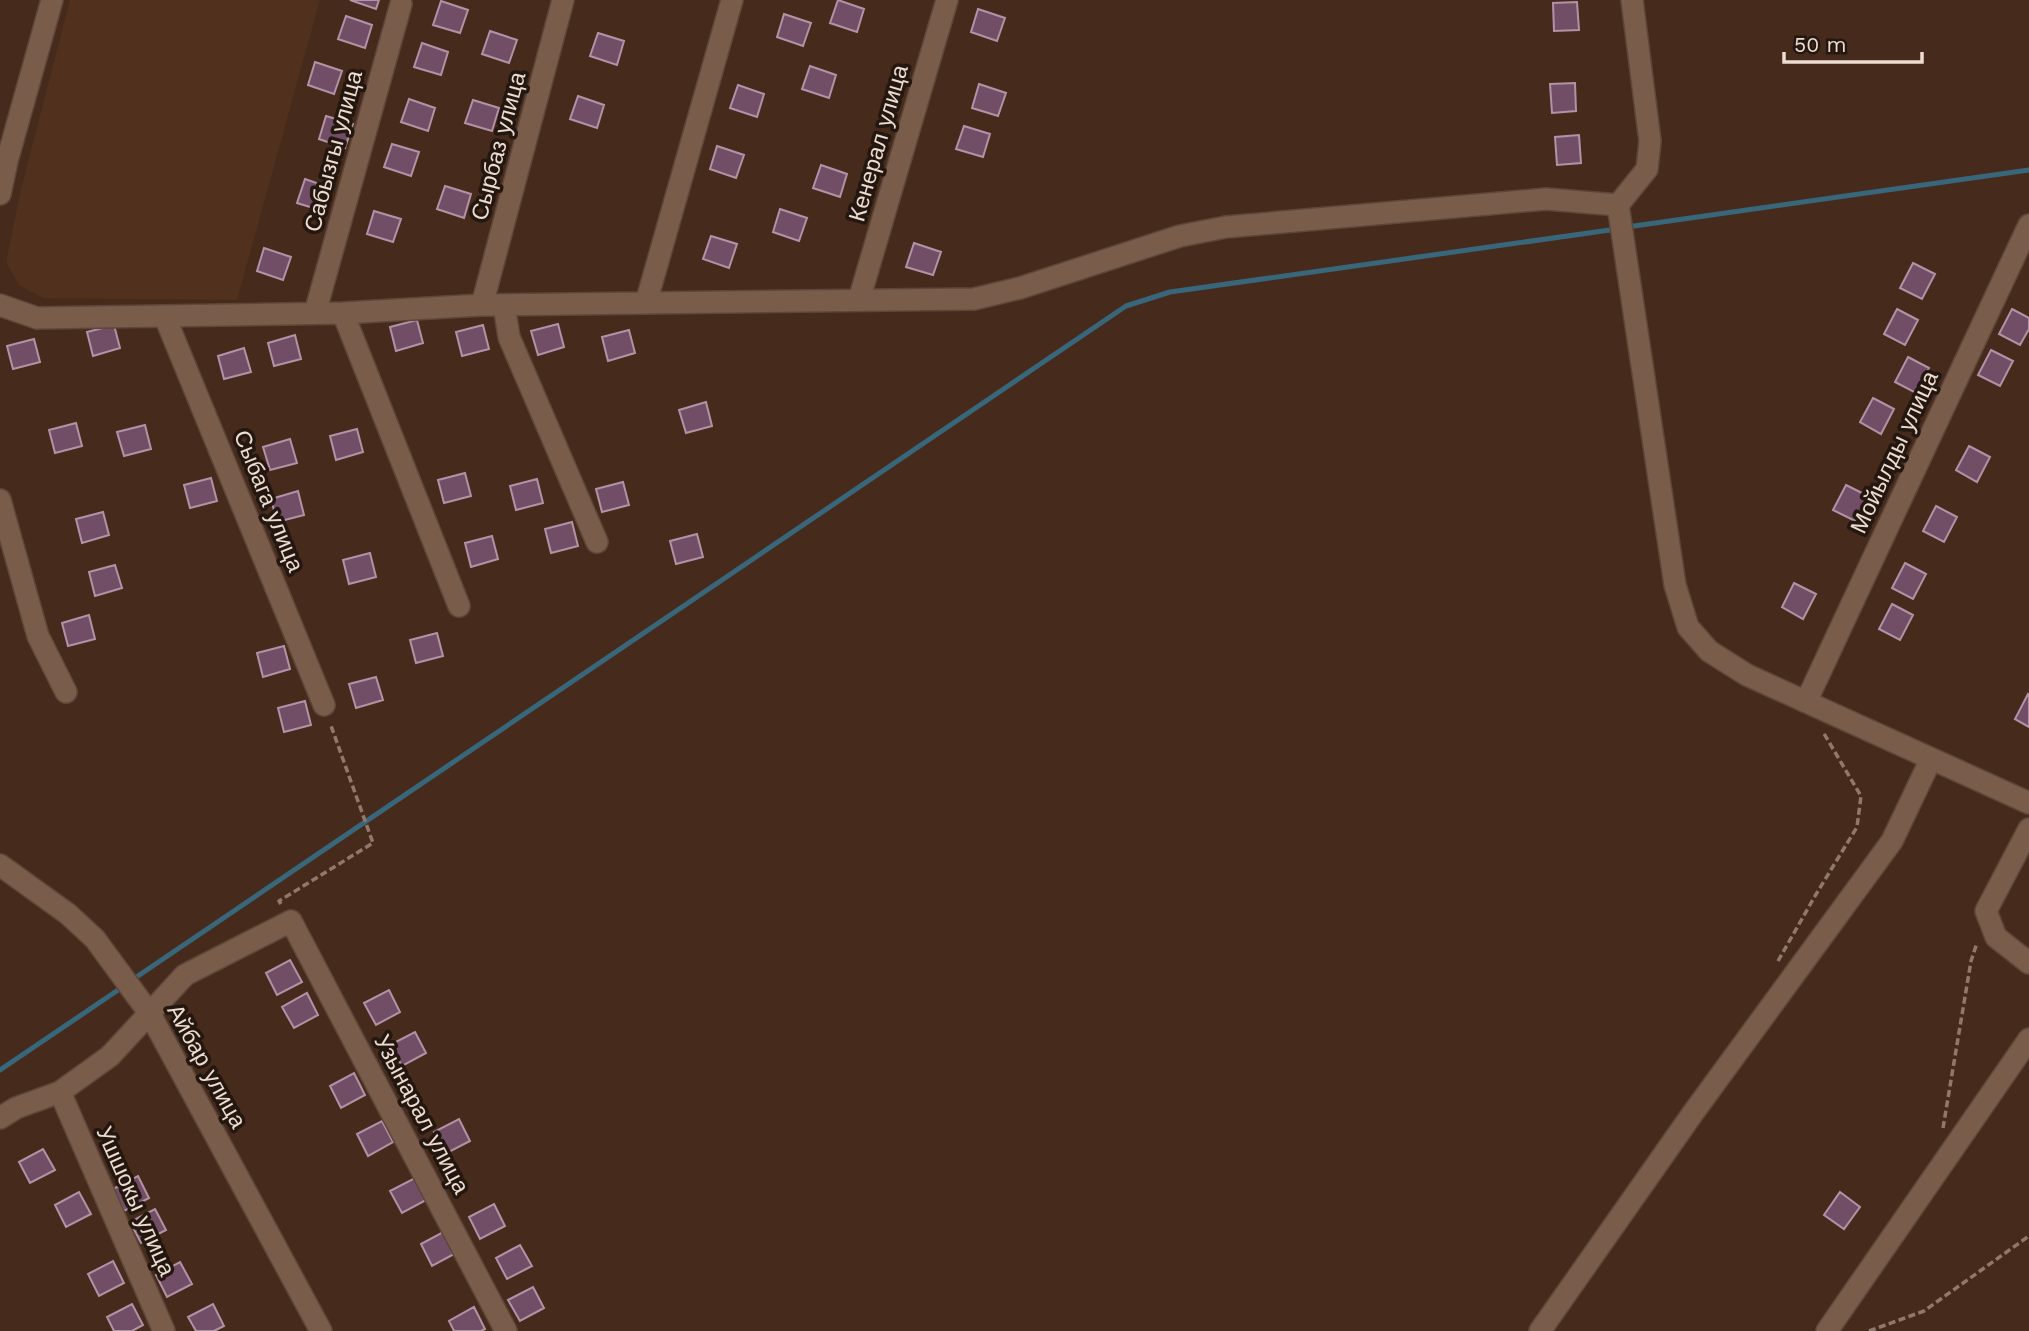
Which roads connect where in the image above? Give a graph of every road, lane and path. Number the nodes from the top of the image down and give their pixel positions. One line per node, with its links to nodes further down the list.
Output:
1 (52, 0): 7 (street)
2 (564, 0): 15 (street, Сырбаз улица)
3 (732, 0): 12 (street)
4 (947, 0): 11 (street, Кенерал улица)
5 (1632, 0): 9 (street)
6 (401, 4): 16 (street, Сабызгы улица)
7 (4, 159): 8 (street)
8 (0, 194)
9 (1618, 205): 11 (street); 23 (street)
10 (2029, 225): 23 (street, Мойылды улица)
11 (859, 300): 12 (street)
12 (646, 303): 13 (street)
13 (504, 304): 15 (street); 20 (street)
14 (0, 305): 18 (street)
15 (482, 305): 17 (street)
16 (315, 313): 17 (street); 18 (street)
17 (343, 313): 21 (street)
18 (165, 317): 24 (street, Сыбага улица)
19 (0, 500): 22 (street)
20 (597, 542)
21 (459, 606)
22 (66, 692)
23 (1806, 702): 25 (street); 32 (path)
24 (324, 705): 30 (path)
25 (1931, 759): 26 (street); 42 (street)
26 (2029, 803)
27 (2029, 829): 29 (street)
28 (0, 865): 33 (street, Айбар улица)
29 (1986, 911): 31 (street); 37 (path)
30 (290, 921): 33 (street); 41 (street, Узынарал улица)
31 (2029, 963)
32 (1774, 968)
33 (150, 1014): 35 (street); 40 (street, Айбар улица)
34 (2029, 1039): 43 (street)
35 (60, 1092): 36 (street); 39 (street, Ушшокы улица)
36 (0, 1118)
37 (1942, 1135)
38 (2029, 1236): 44 (path)
39 (164, 1331)
40 (321, 1331)
41 (506, 1331)
42 (1540, 1331)
43 (1827, 1331)
44 (1869, 1331)

